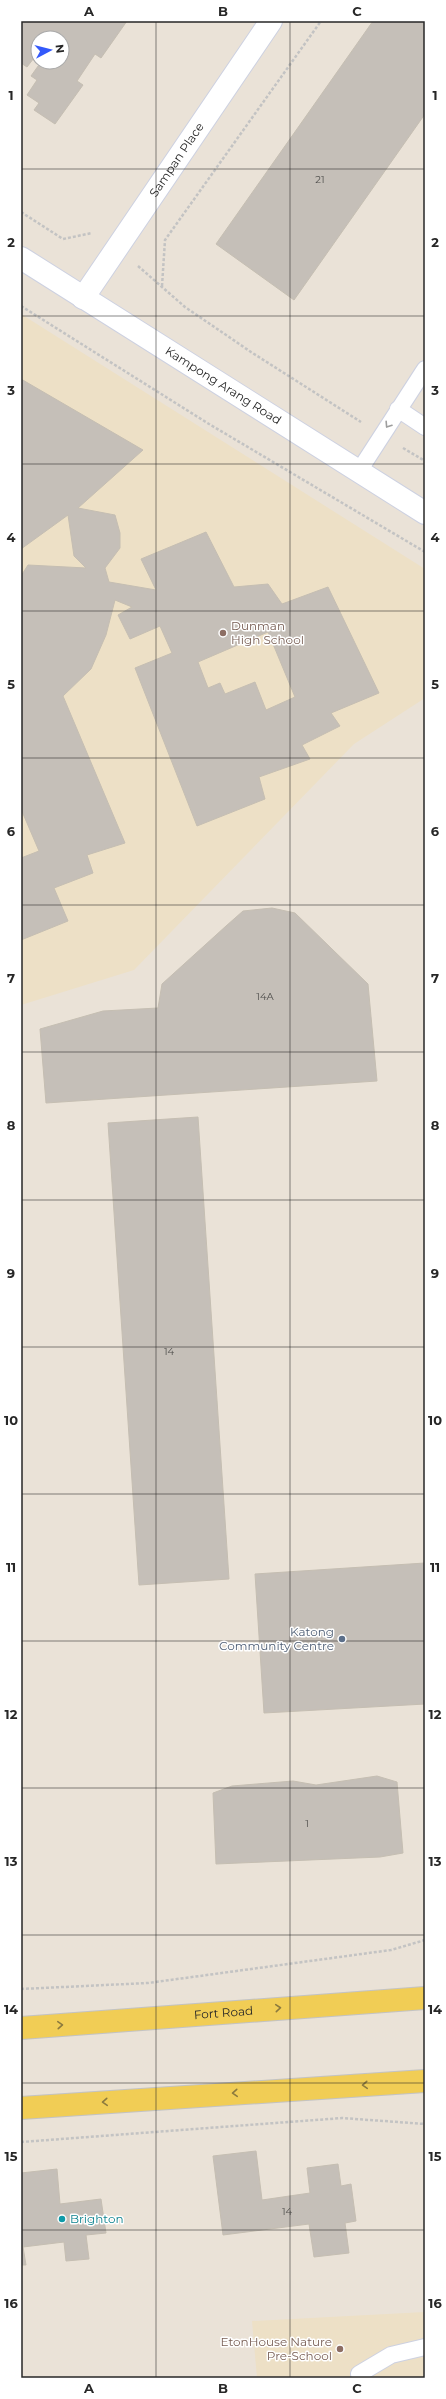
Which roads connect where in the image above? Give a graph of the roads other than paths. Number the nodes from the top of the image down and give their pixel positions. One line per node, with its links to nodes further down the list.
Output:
1 (271, 21): 3 (street, Sampan Place)
2 (21, 258): 3 (street, Kampong Arang Road)
3 (83, 298): 7 (street, Kampong Arang Road)
4 (425, 369): 5 (lane)
5 (398, 409): 6 (lane); 7 (lane, one-way to 7)
6 (425, 427)
7 (359, 471): 8 (street, Kampong Arang Road)
8 (425, 513)
9 (425, 1982): 11 (main road)
10 (425, 1998): 11 (main road, Fort Road)
11 (388, 1999): 12 (main road, Fort Road, one-way to 11)
12 (21, 2028)
13 (414, 2081): 14 (main road); 15 (main road, one-way to 15)
14 (425, 2088)
15 (21, 2108)
16 (425, 2347): 17 (lane)
17 (359, 2374)

